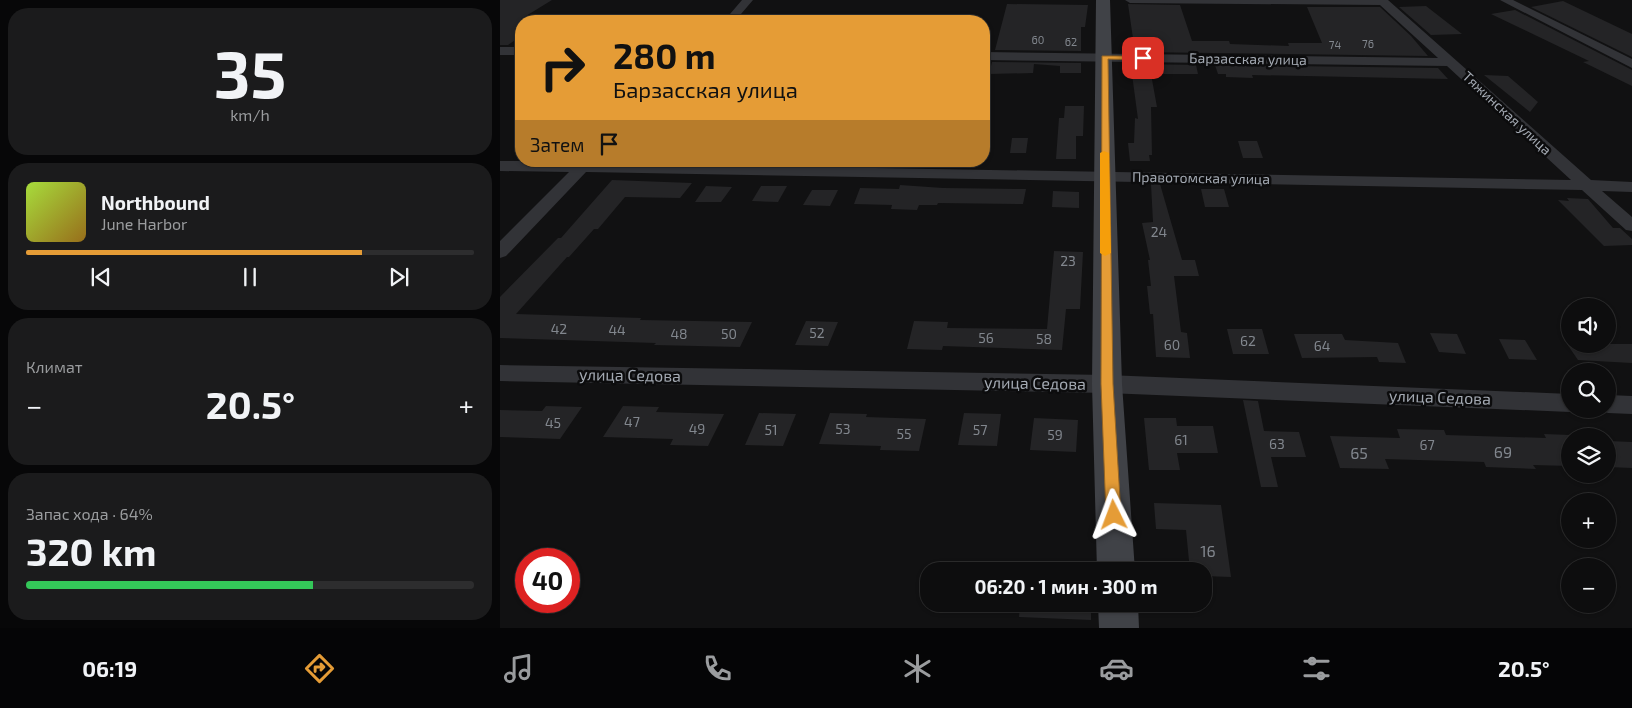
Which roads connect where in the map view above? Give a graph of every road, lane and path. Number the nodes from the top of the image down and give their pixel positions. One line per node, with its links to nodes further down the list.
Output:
1 (748, 0): 6 (street)
2 (1103, 0): 10 (street)
3 (1130, 0): 5 (street)
4 (1505, 0): 12 (street)
5 (1382, 1): 11 (street, Тяжинская улица)
6 (734, 15)
7 (500, 51): 8 (street)
8 (515, 52)
9 (990, 56): 10 (street, Барзасская улица)
10 (1104, 57): 11 (street, Барзасская улица); 17 (street)
11 (1452, 62): 18 (street, Тяжинская улица)
12 (1632, 64)
13 (500, 166): 14 (street, Правотомская улица)
14 (515, 166)
15 (581, 167): 21 (street)
16 (714, 167): 17 (street, Правотомская улица)
17 (1104, 176): 18 (street, Правотомская улица); 23 (street)
18 (1585, 184): 19 (street, Правотомская улица); 20 (street, Тяжинская улица)
19 (1632, 187)
20 (1632, 226)
21 (500, 252)
22 (500, 373): 23 (street, улица Седова)
23 (1107, 384): 24 (street, улица Седова); 27 (street)
24 (1561, 402)
25 (1616, 404): 26 (street)
26 (1632, 405)
27 (1116, 562)
28 (1118, 612): 29 (street)
29 (1119, 628)

